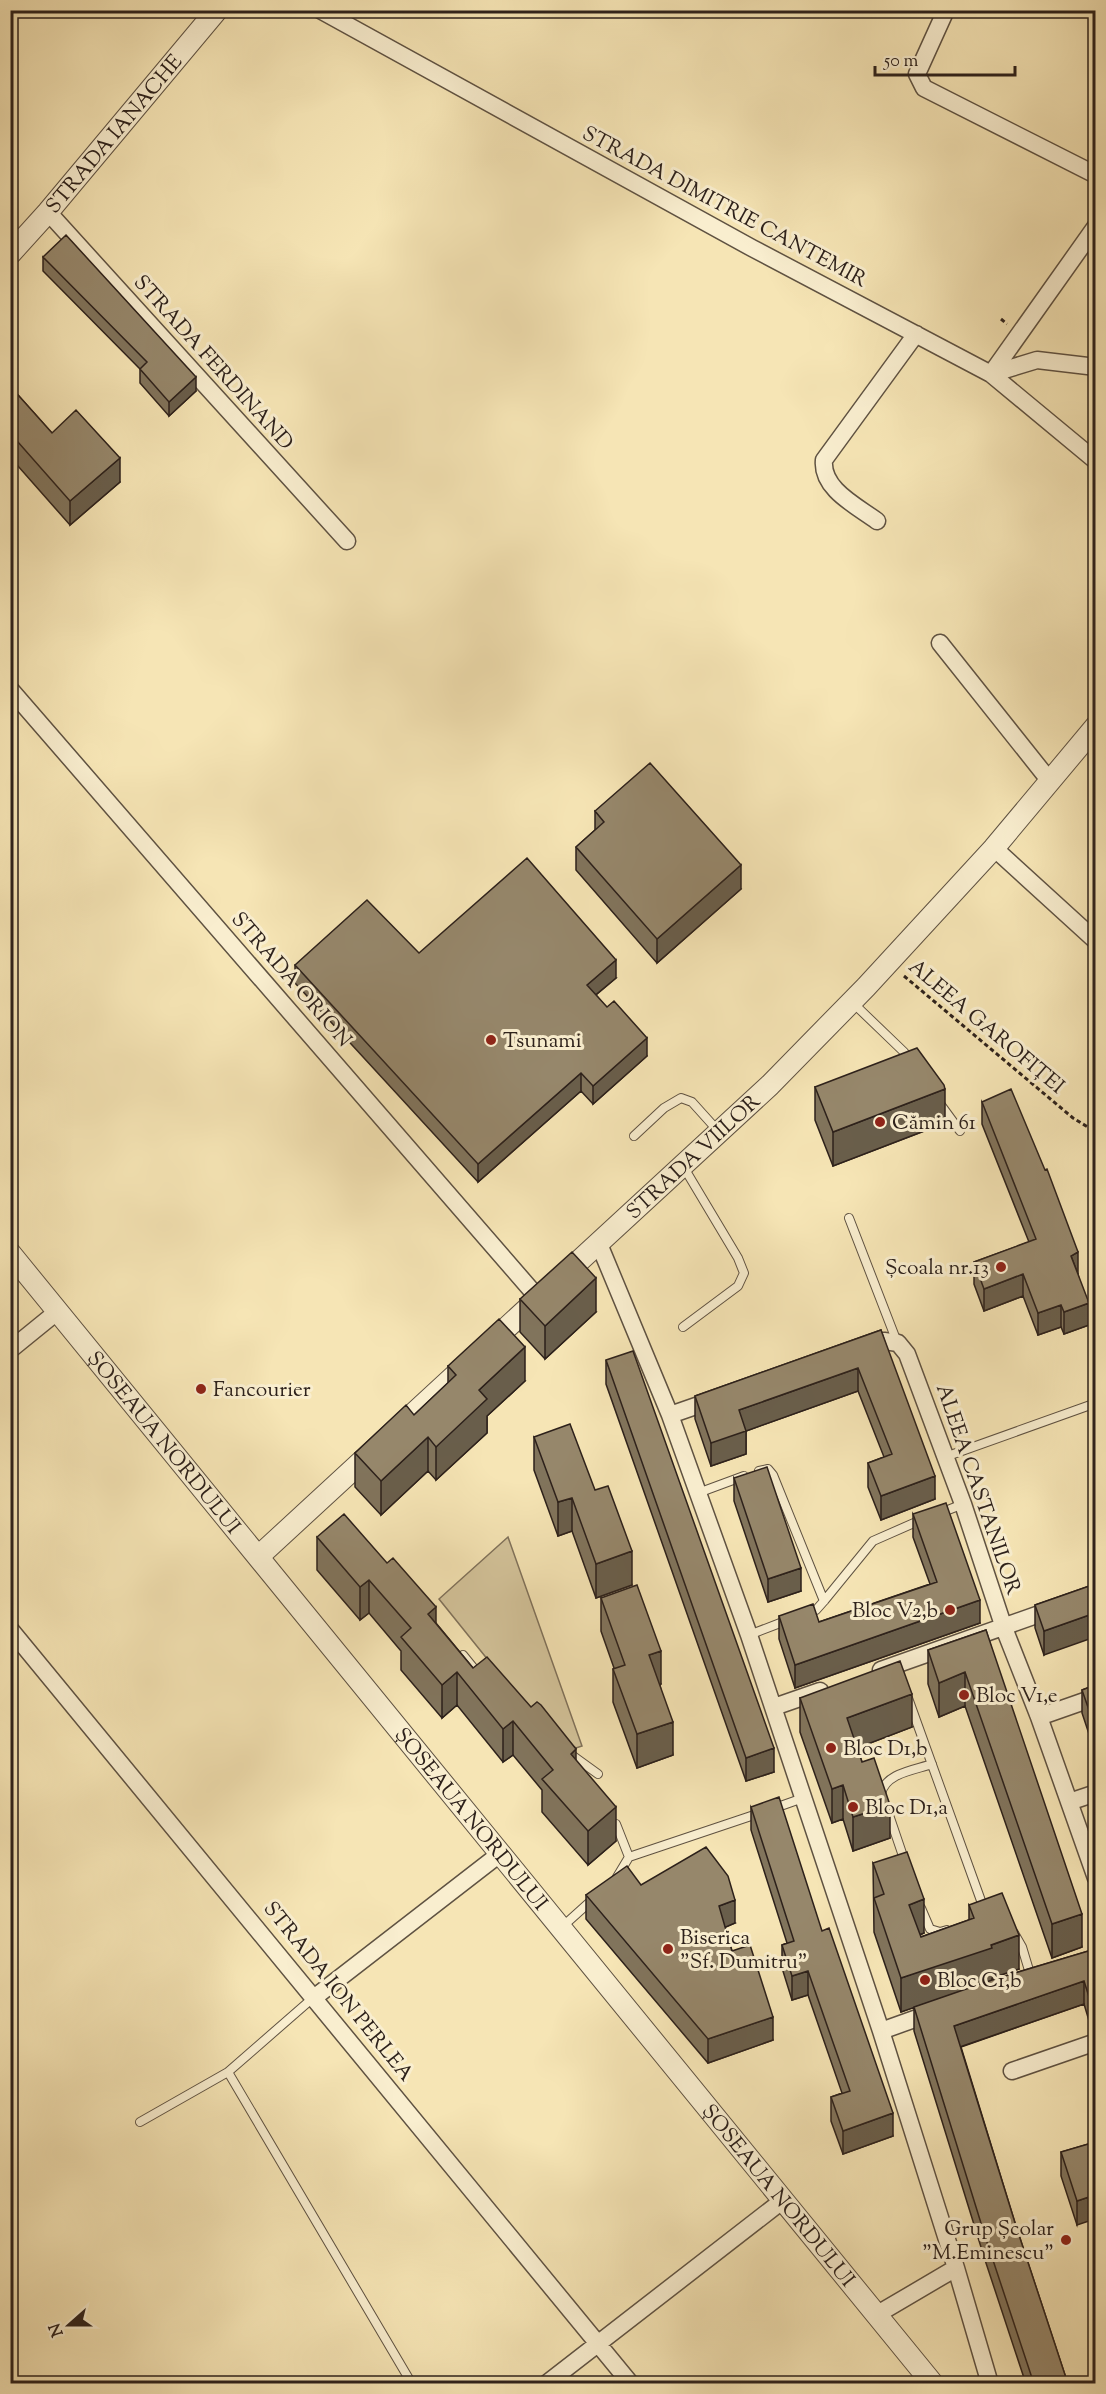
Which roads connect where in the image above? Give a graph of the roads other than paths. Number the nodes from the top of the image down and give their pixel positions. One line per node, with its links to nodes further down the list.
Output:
1 (217, 10): 5 (street, STRADA IANACHE)
2 (320, 10): 8 (street, STRADA DIMITRIE CANTEMIR)
3 (946, 10): 4 (street)
4 (1095, 175)
5 (48, 212): 7 (street, STRADA IANACHE); 13 (street, STRADA FERDINAND)
6 (1095, 226): 10 (street)
7 (10, 255)
8 (916, 334): 10 (street, STRADA DIMITRIE CANTEMIR); 12 (street)
9 (1095, 367): 10 (street)
10 (990, 374): 11 (street, STRADA DIMITRIE CANTEMIR)
11 (1095, 461)
12 (877, 521)
13 (347, 541)
14 (940, 643): 17 (street)
15 (10, 689): 30 (street, STRADA ORION)
16 (1095, 726): 17 (street, STRADA VIILOR)
17 (1049, 780): 18 (street, STRADA VIILOR)
18 (994, 848): 19 (street); 20 (street, STRADA VIILOR)
19 (1095, 941)
20 (852, 1002): 21 (lane); 24 (street, STRADA VIILOR)
21 (916, 1070)
22 (935, 1096): 23 (lane)
23 (960, 1131)
24 (719, 1132): 25 (lane); 26 (street, STRADA VIILOR)
25 (634, 1136)
26 (683, 1166): 28 (street, STRADA VIILOR); 32 (lane)
27 (849, 1218): 33 (lane)
28 (599, 1244): 30 (street, STRADA VIILOR); 38 (street)
29 (10, 1254): 31 (street, ȘOSEAUA NORDULUI)
30 (539, 1299): 42 (street, STRADA VIILOR)
31 (58, 1311): 34 (street); 42 (street, ȘOSEAUA NORDULUI)
32 (684, 1327)
33 (898, 1343): 35 (street); 39 (street, ALEEA CASTANILOR)
34 (10, 1350)
35 (850, 1353)
36 (726, 1396): 38 (street)
37 (1095, 1403): 39 (lane)
38 (670, 1415): 40 (street)
39 (945, 1457): 41 (street, ALEEA CASTANILOR)
40 (698, 1494): 44 (lane); 47 (street)
41 (963, 1504): 44 (lane); 45 (street, ALEEA CASTANILOR)
42 (259, 1556): 63 (street, ȘOSEAUA NORDULUI)
43 (1095, 1594): 45 (street)
44 (824, 1601): 47 (lane)
45 (1004, 1628): 49 (street); 55 (street, ALEEA CASTANILOR)
46 (10, 1629): 75 (street, STRADA ION PERLEA)
47 (748, 1635): 54 (street)
48 (463, 1655): 51 (lane)
49 (863, 1677)
50 (840, 1684): 54 (street)
51 (488, 1685)
52 (904, 1687): 57 (lane)
53 (1095, 1697): 55 (street)
54 (774, 1707): 60 (street)
55 (1039, 1717): 61 (street, ALEEA CASTANILOR)
56 (564, 1749): 58 (lane)
57 (932, 1764): 65 (lane); 70 (lane)
58 (598, 1774)
59 (1095, 1793): 61 (street)
60 (803, 1798): 64 (lane); 77 (street)
61 (1069, 1802): 66 (street, ALEEA CASTANILOR)
62 (616, 1824): 64 (lane)
63 (501, 1853): 72 (street, ȘOSEAUA NORDULUI); 75 (street)
64 (629, 1857): 67 (lane)
65 (908, 1871)
66 (1095, 1878)
67 (611, 1883)
68 (916, 1893): 73 (lane)
69 (597, 1896): 72 (lane)
70 (976, 1920)
71 (1010, 1925): 74 (lane)
72 (562, 1927): 82 (street, ȘOSEAUA NORDULUI)
73 (955, 1928)
74 (1032, 1978)
75 (315, 1997): 80 (lane); 85 (street, STRADA ION PERLEA)
76 (945, 2008): 77 (street)
77 (881, 2031): 83 (street)
78 (1095, 2042): 79 (street)
79 (1011, 2071)
80 (228, 2072): 81 (lane); 86 (lane)
81 (140, 2122)
82 (782, 2201): 84 (street, ȘOSEAUA NORDULUI); 85 (street)
83 (956, 2268): 84 (street); 90 (street)
84 (876, 2315): 89 (street, ȘOSEAUA NORDULUI)
85 (599, 2343): 87 (street); 88 (street, STRADA ION PERLEA)
86 (412, 2384)
87 (546, 2384)
88 (631, 2384)
89 (933, 2384)
90 (990, 2384)

